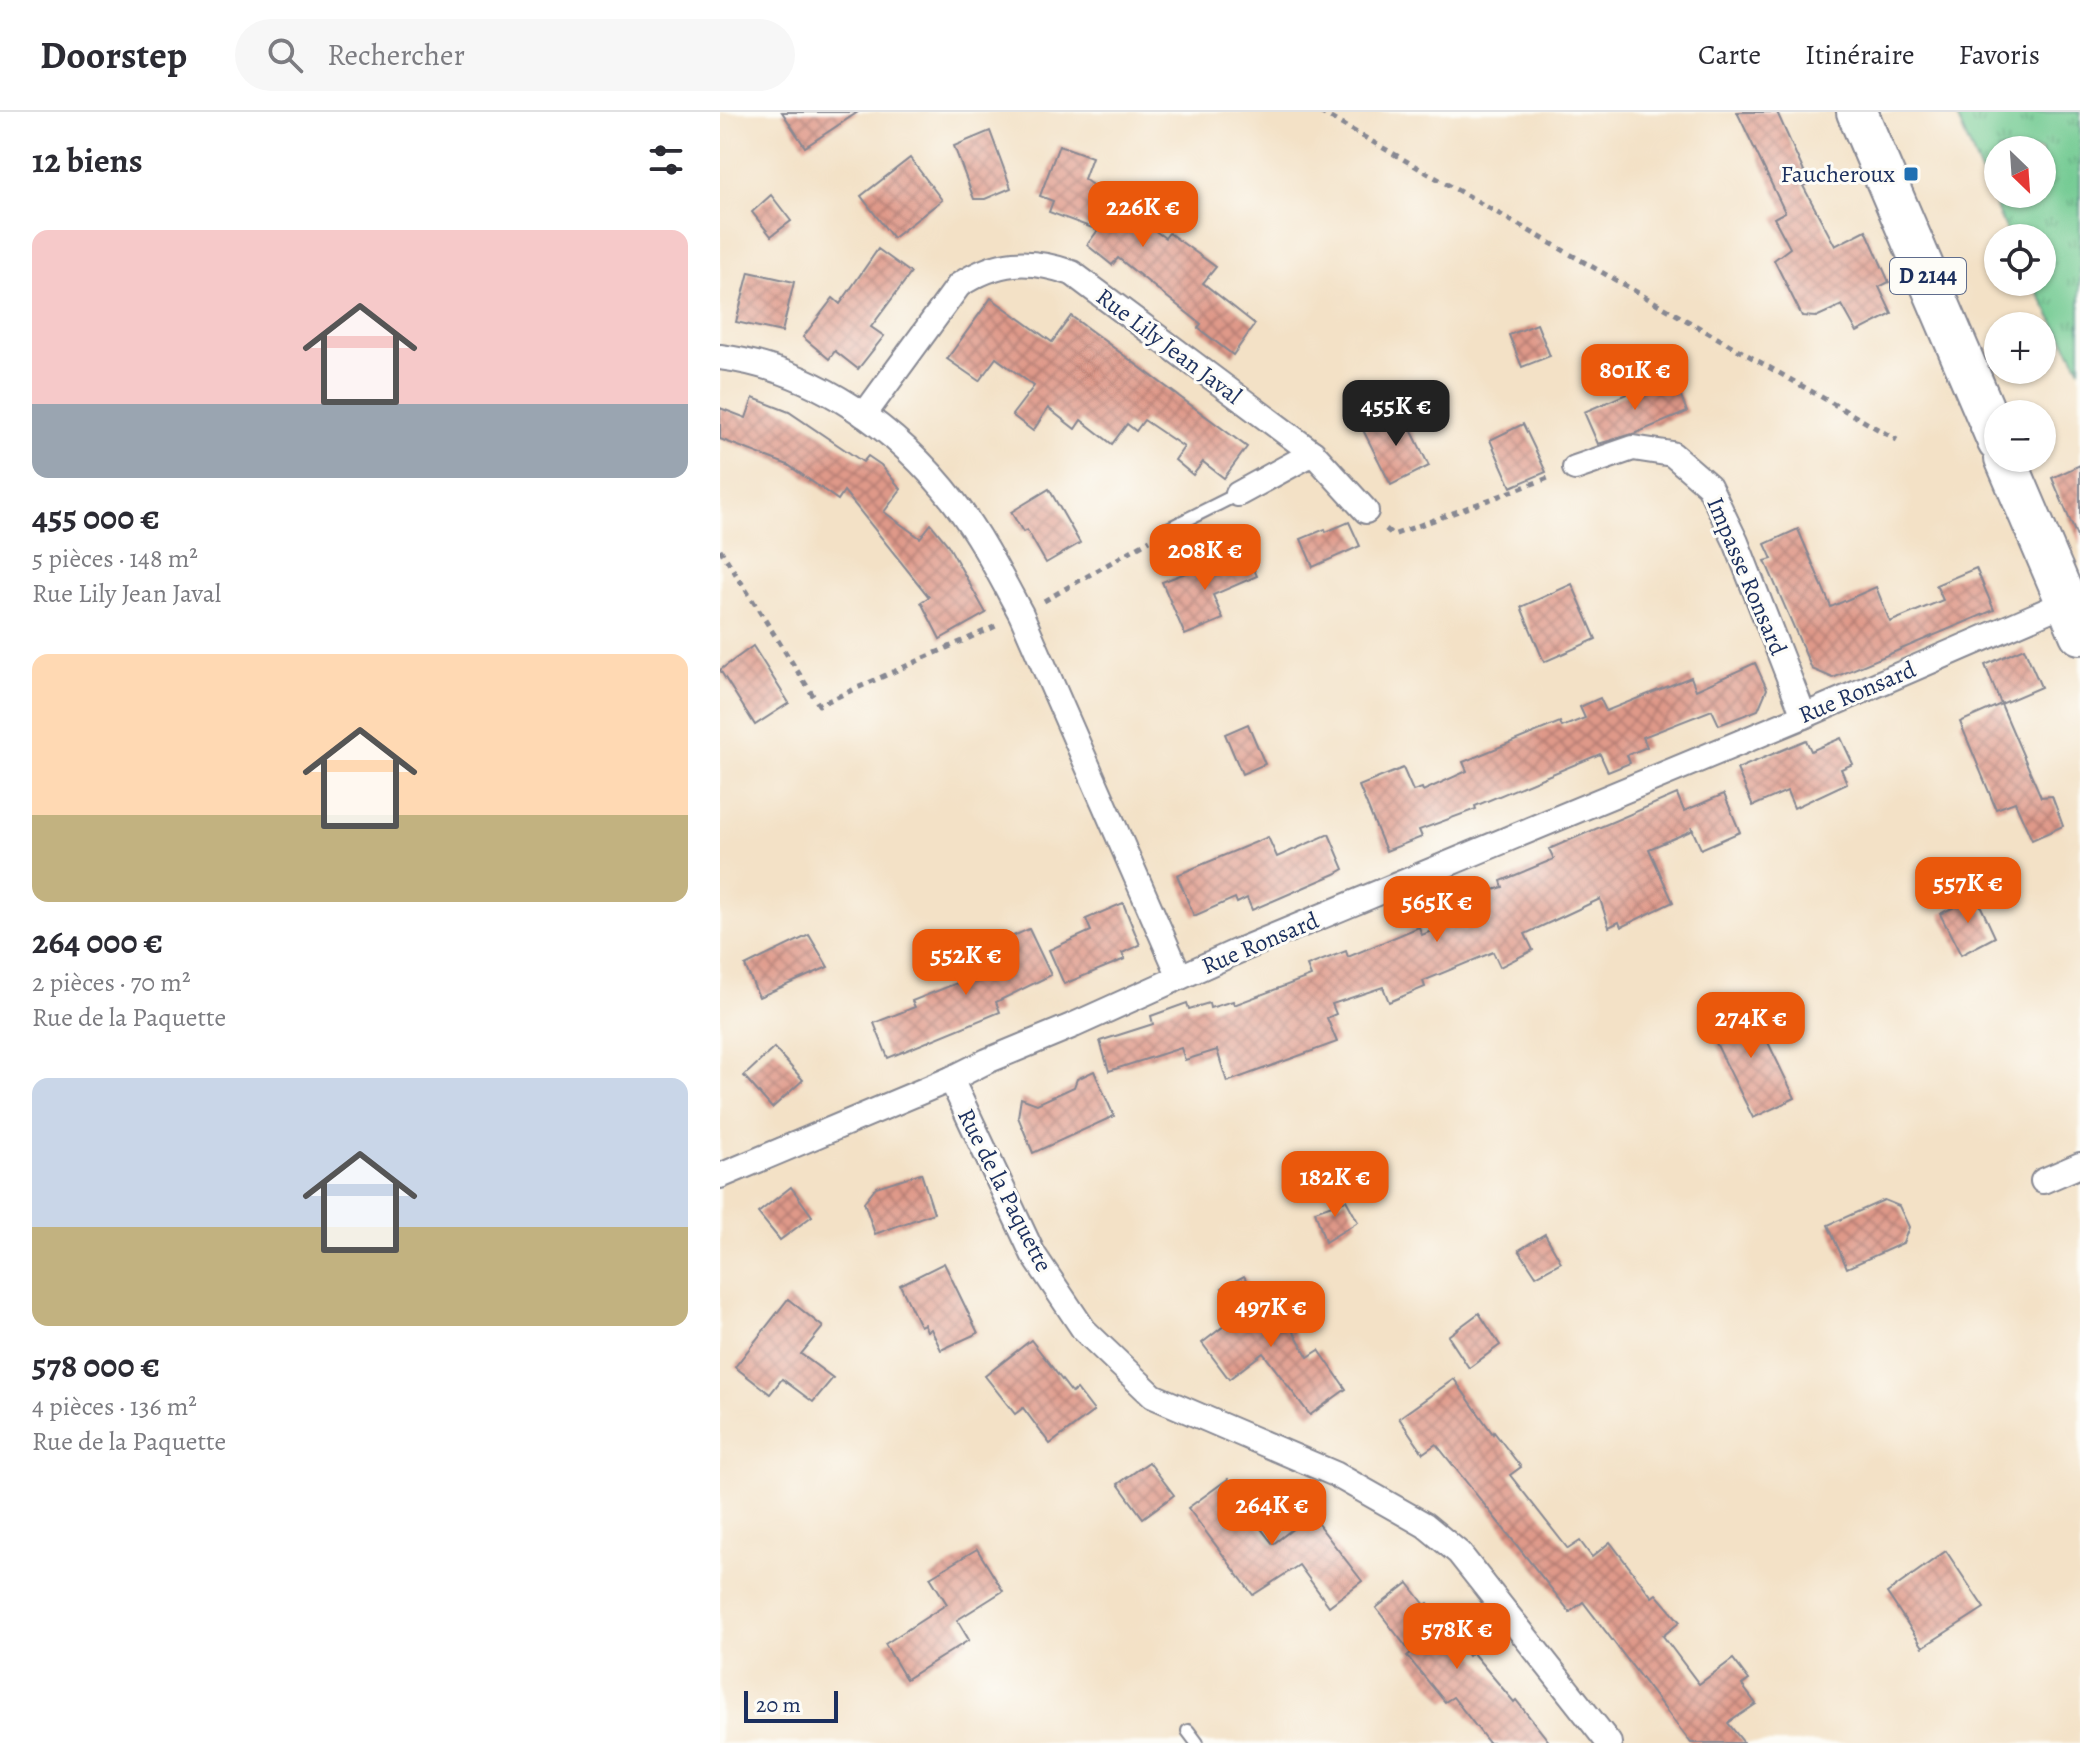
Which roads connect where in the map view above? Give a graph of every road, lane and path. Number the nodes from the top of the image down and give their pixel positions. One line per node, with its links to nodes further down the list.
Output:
1 (1320, 112): 6 (path)
2 (1857, 112): 4 (main road, D 2144)
3 (720, 357): 5 (street)
4 (1984, 409)
5 (864, 415): 7 (street, Rue Lily Jean Javal); 14 (street)
6 (1897, 440)
7 (1313, 453): 10 (street); 11 (street, Rue Lily Jean Javal)
8 (1575, 468): 11 (path); 16 (street, Impasse Ronsard)
9 (2011, 472): 15 (main road)
10 (1238, 494): 12 (lane)
11 (1366, 511)
12 (1168, 529): 14 (path)
13 (720, 549): 14 (path)
14 (1021, 614): 17 (street)
15 (2073, 618): 16 (street, Rue Ronsard)
16 (1804, 716): 17 (street, Rue Ronsard)
17 (1180, 977): 18 (street, Rue Ronsard)
18 (951, 1079): 20 (street, Rue Ronsard); 24 (street, Rue de la Paquette)
19 (2080, 1165): 21 (street)
20 (720, 1176)
21 (2043, 1181)
22 (1188, 1731): 23 (lane)
23 (1197, 1743)
24 (1609, 1743)

